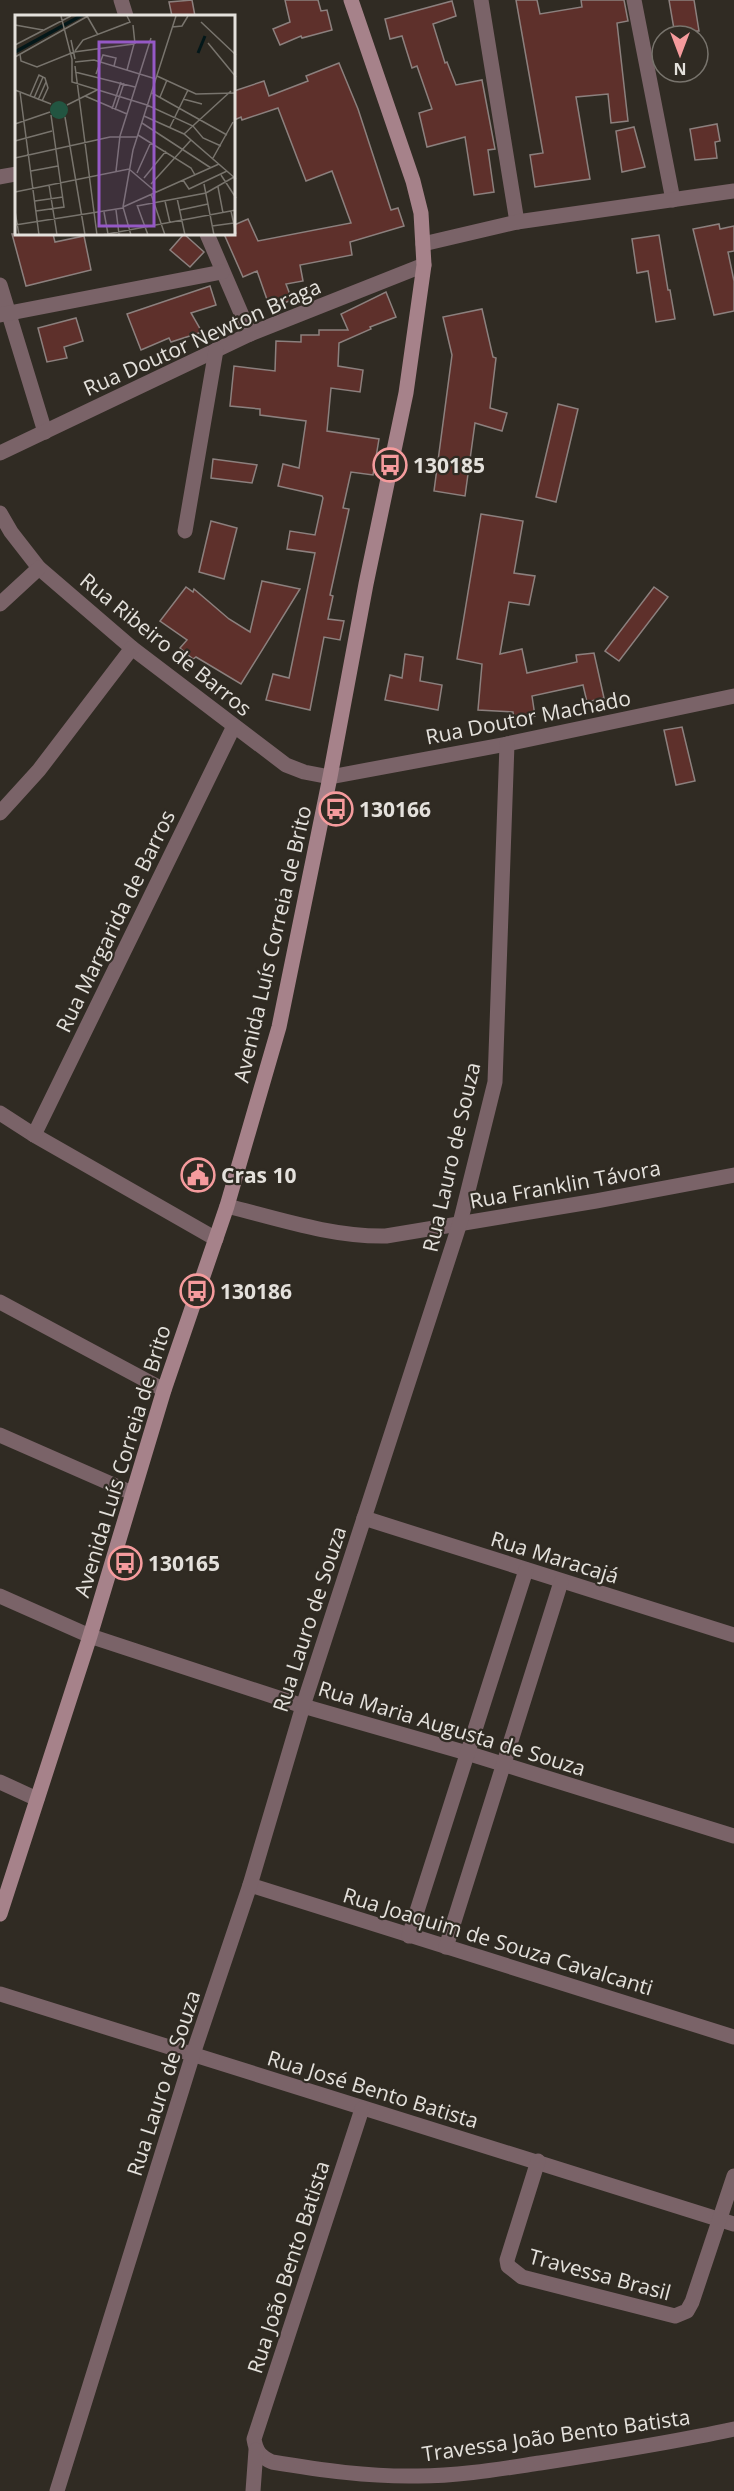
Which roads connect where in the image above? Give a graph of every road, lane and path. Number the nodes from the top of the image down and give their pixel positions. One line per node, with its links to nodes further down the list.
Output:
1 (121, 0): 5 (street)
2 (351, 0): 12 (main road, Avenida Luís Correia de Brito)
3 (481, 0): 10 (street)
4 (634, 0): 9 (street)
5 (126, 15)
6 (15, 174): 7 (street)
7 (0, 177)
8 (734, 191): 9 (street)
9 (673, 200): 10 (street)
10 (517, 222): 12 (street)
11 (208, 236): 14 (street)
12 (423, 244): 13 (main road, Avenida Luís Correia de Brito)
13 (423, 265): 17 (street, Rua Doutor Newton Braga); 29 (main road, Avenida Luís Correia de Brito)
14 (222, 272): 16 (street); 17 (street)
15 (0, 285): 16 (street)
16 (5, 314): 19 (street)
17 (250, 334): 18 (street, Rua Doutor Newton Braga)
18 (216, 350): 19 (street, Rua Doutor Newton Braga); 22 (street)
19 (45, 432): 20 (street, Rua Doutor Newton Braga)
20 (0, 453)
21 (0, 513): 23 (street, Rua Ribeiro de Barros)
22 (185, 531)
23 (39, 568): 24 (street); 25 (street, Rua Ribeiro de Barros)
24 (0, 604)
25 (132, 648): 27 (street, Rua Ribeiro de Barros); 30 (street)
26 (734, 696): 28 (street, Rua Doutor Machado)
27 (234, 726): 29 (street, Rua Ribeiro de Barros); 32 (street, Rua Margarida de Barros)
28 (507, 744): 29 (street, Rua Doutor Machado); 35 (street, Rua Lauro de Souza)
29 (330, 777): 34 (main road, Avenida Luís Correia de Brito)
30 (0, 813)
31 (0, 1113): 32 (street)
32 (34, 1135): 36 (street)
33 (734, 1175): 35 (street, Rua Franklin Távora)
34 (227, 1206): 35 (street, Rua Franklin Távora); 36 (main road, Avenida Luís Correia de Brito)
35 (460, 1223): 41 (street, Rua Lauro de Souza)
36 (216, 1239): 38 (main road, Avenida Luís Correia de Brito)
37 (0, 1302): 38 (street)
38 (164, 1390): 40 (main road, Avenida Luís Correia de Brito)
39 (0, 1435): 40 (street)
40 (132, 1493): 46 (main road, Avenida Luís Correia de Brito)
41 (364, 1518): 42 (street, Rua Maracajá); 47 (street, Rua Lauro de Souza)
42 (526, 1570): 43 (street, Rua Maracajá); 48 (street)
43 (561, 1582): 45 (street, Rua Maracajá); 49 (street)
44 (0, 1596): 46 (street, Rua Maria Augusta de Souza)
45 (734, 1635)
46 (90, 1636): 47 (street, Rua Maria Augusta de Souza); 51 (main road, Avenida Luís Correia de Brito)
47 (303, 1706): 48 (street, Rua Maria Augusta de Souza); 53 (street, Rua Lauro de Souza)
48 (467, 1753): 49 (street, Rua Maria Augusta de Souza); 55 (street)
49 (504, 1765): 52 (street, Rua Maria Augusta de Souza); 56 (street)
50 (0, 1782): 51 (street)
51 (37, 1798): 54 (main road, Avenida Luís Correia de Brito)
52 (734, 1836)
53 (250, 1885): 55 (street, Rua Joaquim de Souza Cavalcanti); 59 (street, Rua Lauro de Souza)
54 (0, 1914)
55 (409, 1936): 56 (street, Rua Joaquim de Souza Cavalcanti)
56 (446, 1947): 58 (street, Rua Joaquim de Souza Cavalcanti)
57 (0, 1994): 59 (street, Rua José Bento Batista)
58 (734, 2037)
59 (193, 2054): 60 (street, Rua José Bento Batista); 66 (street, Rua Lauro de Souza)
60 (362, 2109): 61 (street, Rua José Bento Batista); 65 (street, Rua João Bento Batista)
61 (538, 2161): 63 (street, Rua José Bento Batista); 63 (street, Travessa Brasil)
62 (734, 2176): 63 (street, Travessa Brasil)
63 (727, 2222)
64 (734, 2429): 65 (street, Travessa João Bento Batista)
65 (255, 2444): 67 (street, Rua João Bento Batista)
66 (57, 2491)
67 (253, 2491)

